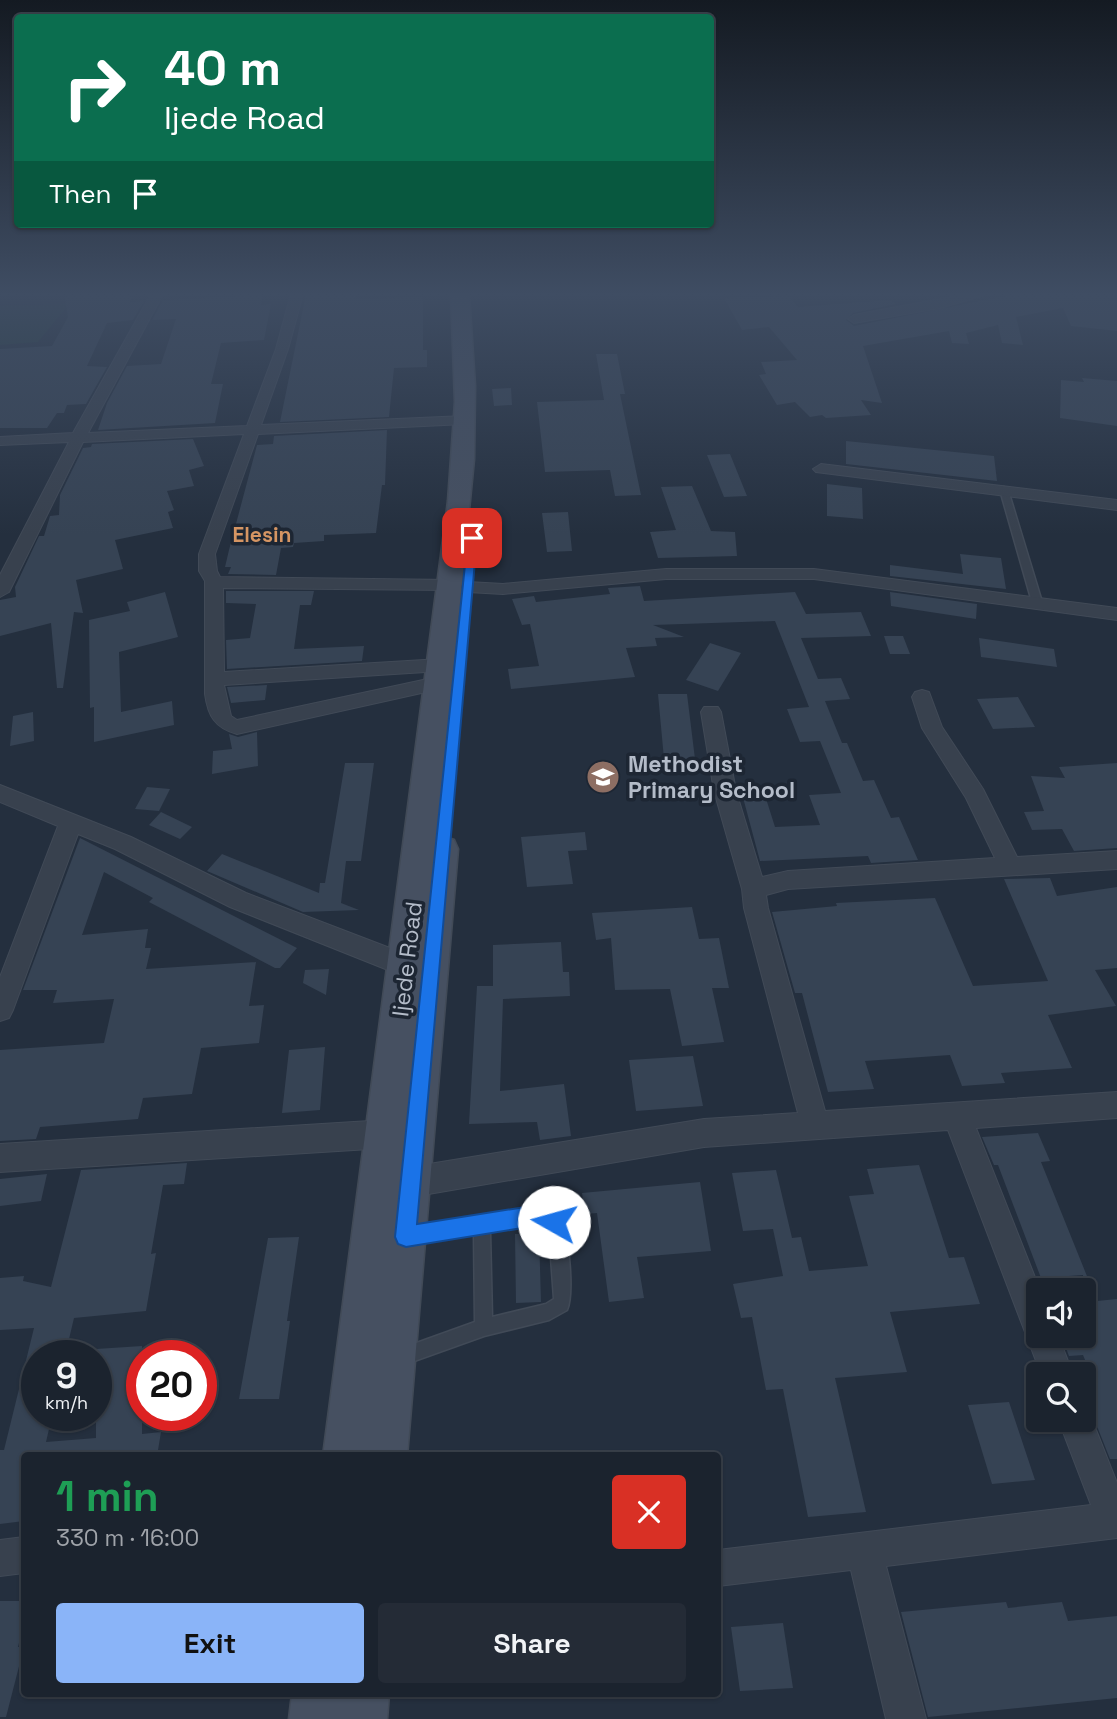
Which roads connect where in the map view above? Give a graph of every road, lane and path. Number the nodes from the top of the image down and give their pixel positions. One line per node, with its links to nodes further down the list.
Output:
1 (113, 374): 7 (street)
2 (272, 374): 6 (street)
3 (472, 374): 5 (main road, Ijede Road)
4 (473, 374): 13 (main road, Ijede Road)
5 (465, 420): 6 (street); 13 (main road, Ijede Road)
6 (251, 429): 7 (street); 12 (street)
7 (78, 438): 8 (street); 14 (street)
8 (0, 441)
9 (821, 469): 10 (street)
10 (1004, 490): 11 (street); 15 (lane)
11 (1117, 505)
12 (214, 581): 13 (street); 18 (street)
13 (460, 586): 15 (street); 17 (main road, Ijede Road); 33 (main road, Ijede Road)
14 (0, 592)
15 (1037, 602): 16 (street)
16 (1117, 614)
17 (439, 674): 18 (street); 18 (street); 26 (main road, Ijede Road)
18 (214, 678)
19 (922, 697): 24 (street)
20 (711, 712): 25 (street)
21 (0, 793): 22 (street)
22 (71, 821): 26 (street); 27 (street)
23 (1117, 860): 24 (street)
24 (1012, 867): 25 (street)
25 (754, 889): 30 (street)
26 (407, 966): 31 (main road, Ijede Road)
27 (0, 1010)
28 (1117, 1105): 29 (street)
29 (957, 1116): 30 (street); 36 (street)
30 (815, 1125): 33 (street)
31 (386, 1134): 32 (street); 40 (main road, Ijede Road)
32 (0, 1158)
33 (411, 1182): 35 (main road, Ijede Road)
34 (482, 1223): 35 (lane); 37 (lane); 37 (lane)
35 (406, 1237): 38 (main road, Ijede Road)
36 (1026, 1293)
37 (484, 1327): 38 (lane)
38 (393, 1360): 41 (main road, Ijede Road)
39 (1080, 1432): 42 (street)
40 (348, 1452)
41 (382, 1452)
42 (1116, 1520): 43 (street)
43 (864, 1549): 46 (street); 51 (street)
44 (21, 1555): 45 (street)
45 (0, 1558)
46 (721, 1568)
47 (321, 1697): 49 (main road)
48 (360, 1697): 50 (main road)
49 (318, 1719)
50 (358, 1719)
51 (906, 1719)

